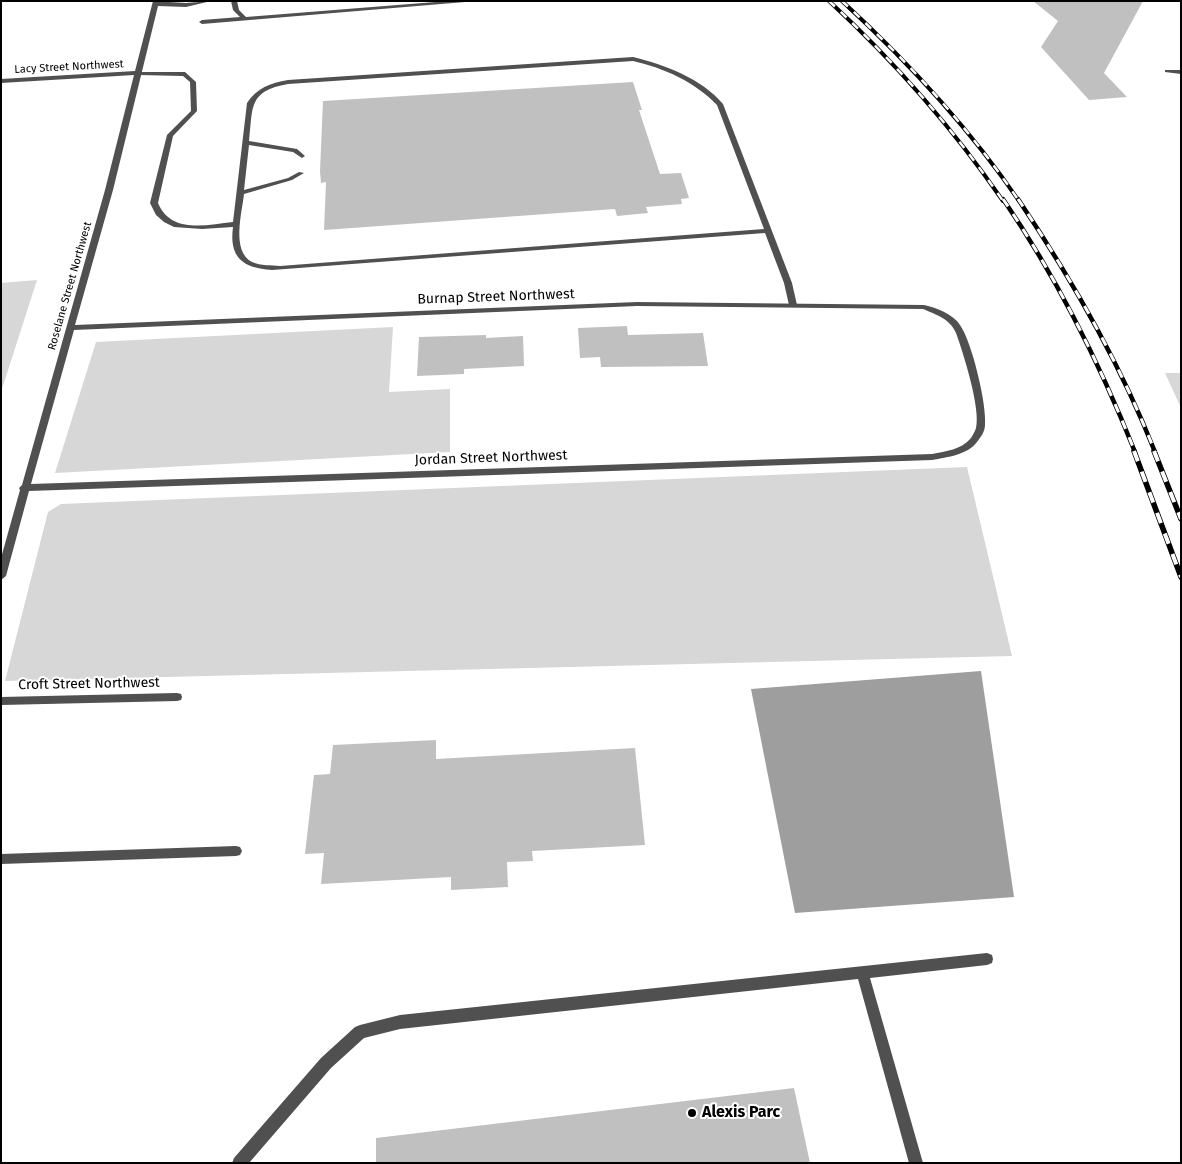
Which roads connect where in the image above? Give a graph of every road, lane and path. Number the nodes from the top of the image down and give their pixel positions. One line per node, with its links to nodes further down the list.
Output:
1 (169, 1): 6 (street)
2 (208, 1): 6 (street)
3 (234, 1): 8 (street)
4 (376, 1): 7 (street)
5 (474, 1): 7 (street)
6 (156, 2): 12 (street, Roselane Street Northwest)
7 (376, 8): 8 (street)
8 (244, 18): 9 (street)
9 (202, 22)
10 (1167, 71): 11 (street)
11 (1181, 72)
12 (139, 73): 13 (street, Lacy Street Northwest); 18 (street, Lacy Street Northwest); 21 (street, Roselane Street Northwest)
13 (1, 81)
14 (246, 144): 15 (street); 17 (street); 19 (street)
15 (302, 156)
16 (300, 173): 17 (street)
17 (240, 193): 18 (street)
18 (237, 224): 19 (street)
19 (768, 231): 20 (street)
20 (793, 305): 21 (street, Burnap Street Northwest); 22 (street, Burnap Street Northwest)
21 (70, 328): 23 (street, Roselane Street Northwest)
22 (958, 451): 23 (street, Jordan Street Northwest)
23 (24, 488): 24 (street, Roselane Street Northwest)
24 (1, 576)
25 (177, 697): 26 (street, Croft Street Northwest)
26 (1, 701)
27 (236, 851): 28 (street)
28 (1, 859)
29 (987, 959): 30 (street)
30 (862, 972): 31 (street); 32 (street)
31 (239, 1163)
32 (916, 1163)

